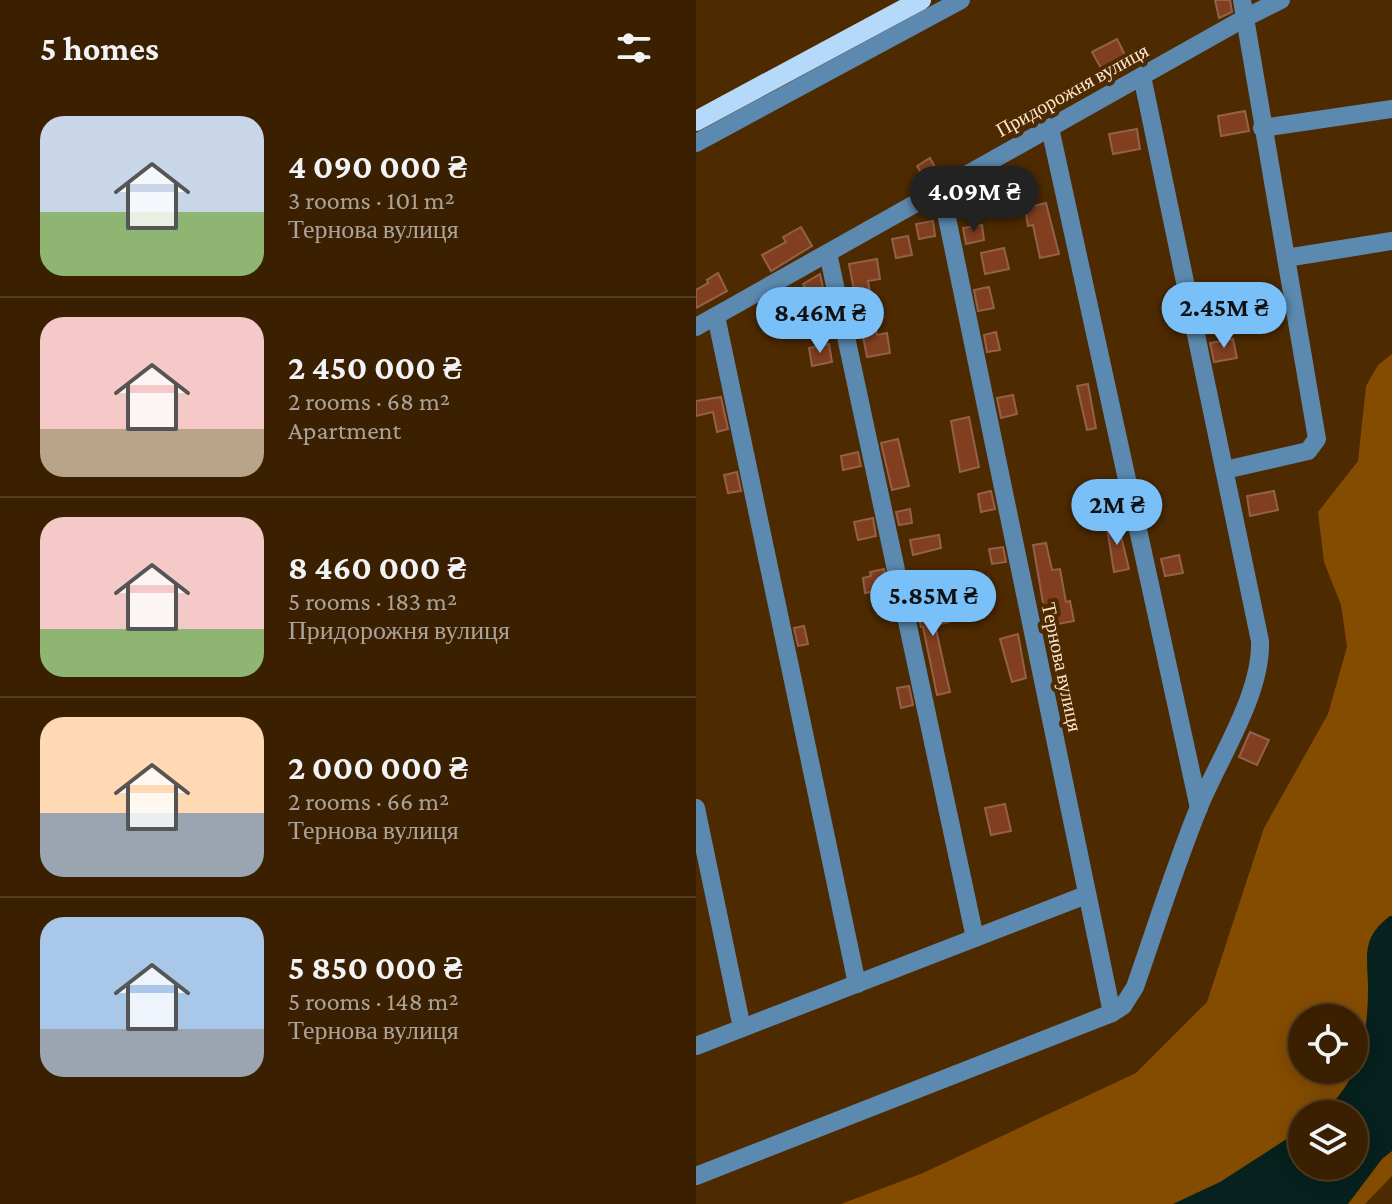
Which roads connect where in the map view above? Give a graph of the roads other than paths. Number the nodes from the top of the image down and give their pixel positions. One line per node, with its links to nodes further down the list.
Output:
1 (921, 0): 7 (main road)
2 (961, 0): 10 (street)
3 (1281, 0): 4 (street, Придорожня вулиця)
4 (1243, 9): 5 (street, Придорожня вулиця); 9 (street)
5 (1142, 76): 8 (street, Придорожня вулиця); 17 (street)
6 (1392, 109): 9 (street)
7 (696, 121)
8 (1050, 128): 11 (street, Придорожня вулиця); 19 (street)
9 (1262, 128): 14 (street)
10 (696, 143)
11 (941, 189): 13 (street, Придорожня вулиця); 20 (street, Тернова вулиця)
12 (1392, 241): 14 (street)
13 (828, 253): 15 (street, Придорожня вулиця); 21 (street)
14 (1286, 258): 17 (street)
15 (716, 316): 16 (street, Придорожня вулиця); 22 (street)
16 (696, 327)
17 (1225, 470): 19 (street)
18 (696, 808): 24 (street)
19 (1199, 808): 23 (street)
20 (1086, 895): 21 (street); 23 (street, Тернова вулиця)
21 (975, 938): 22 (street)
22 (857, 984): 24 (street)
23 (1112, 1013): 26 (street)
24 (742, 1028): 25 (street)
25 (696, 1046)
26 (696, 1176)

